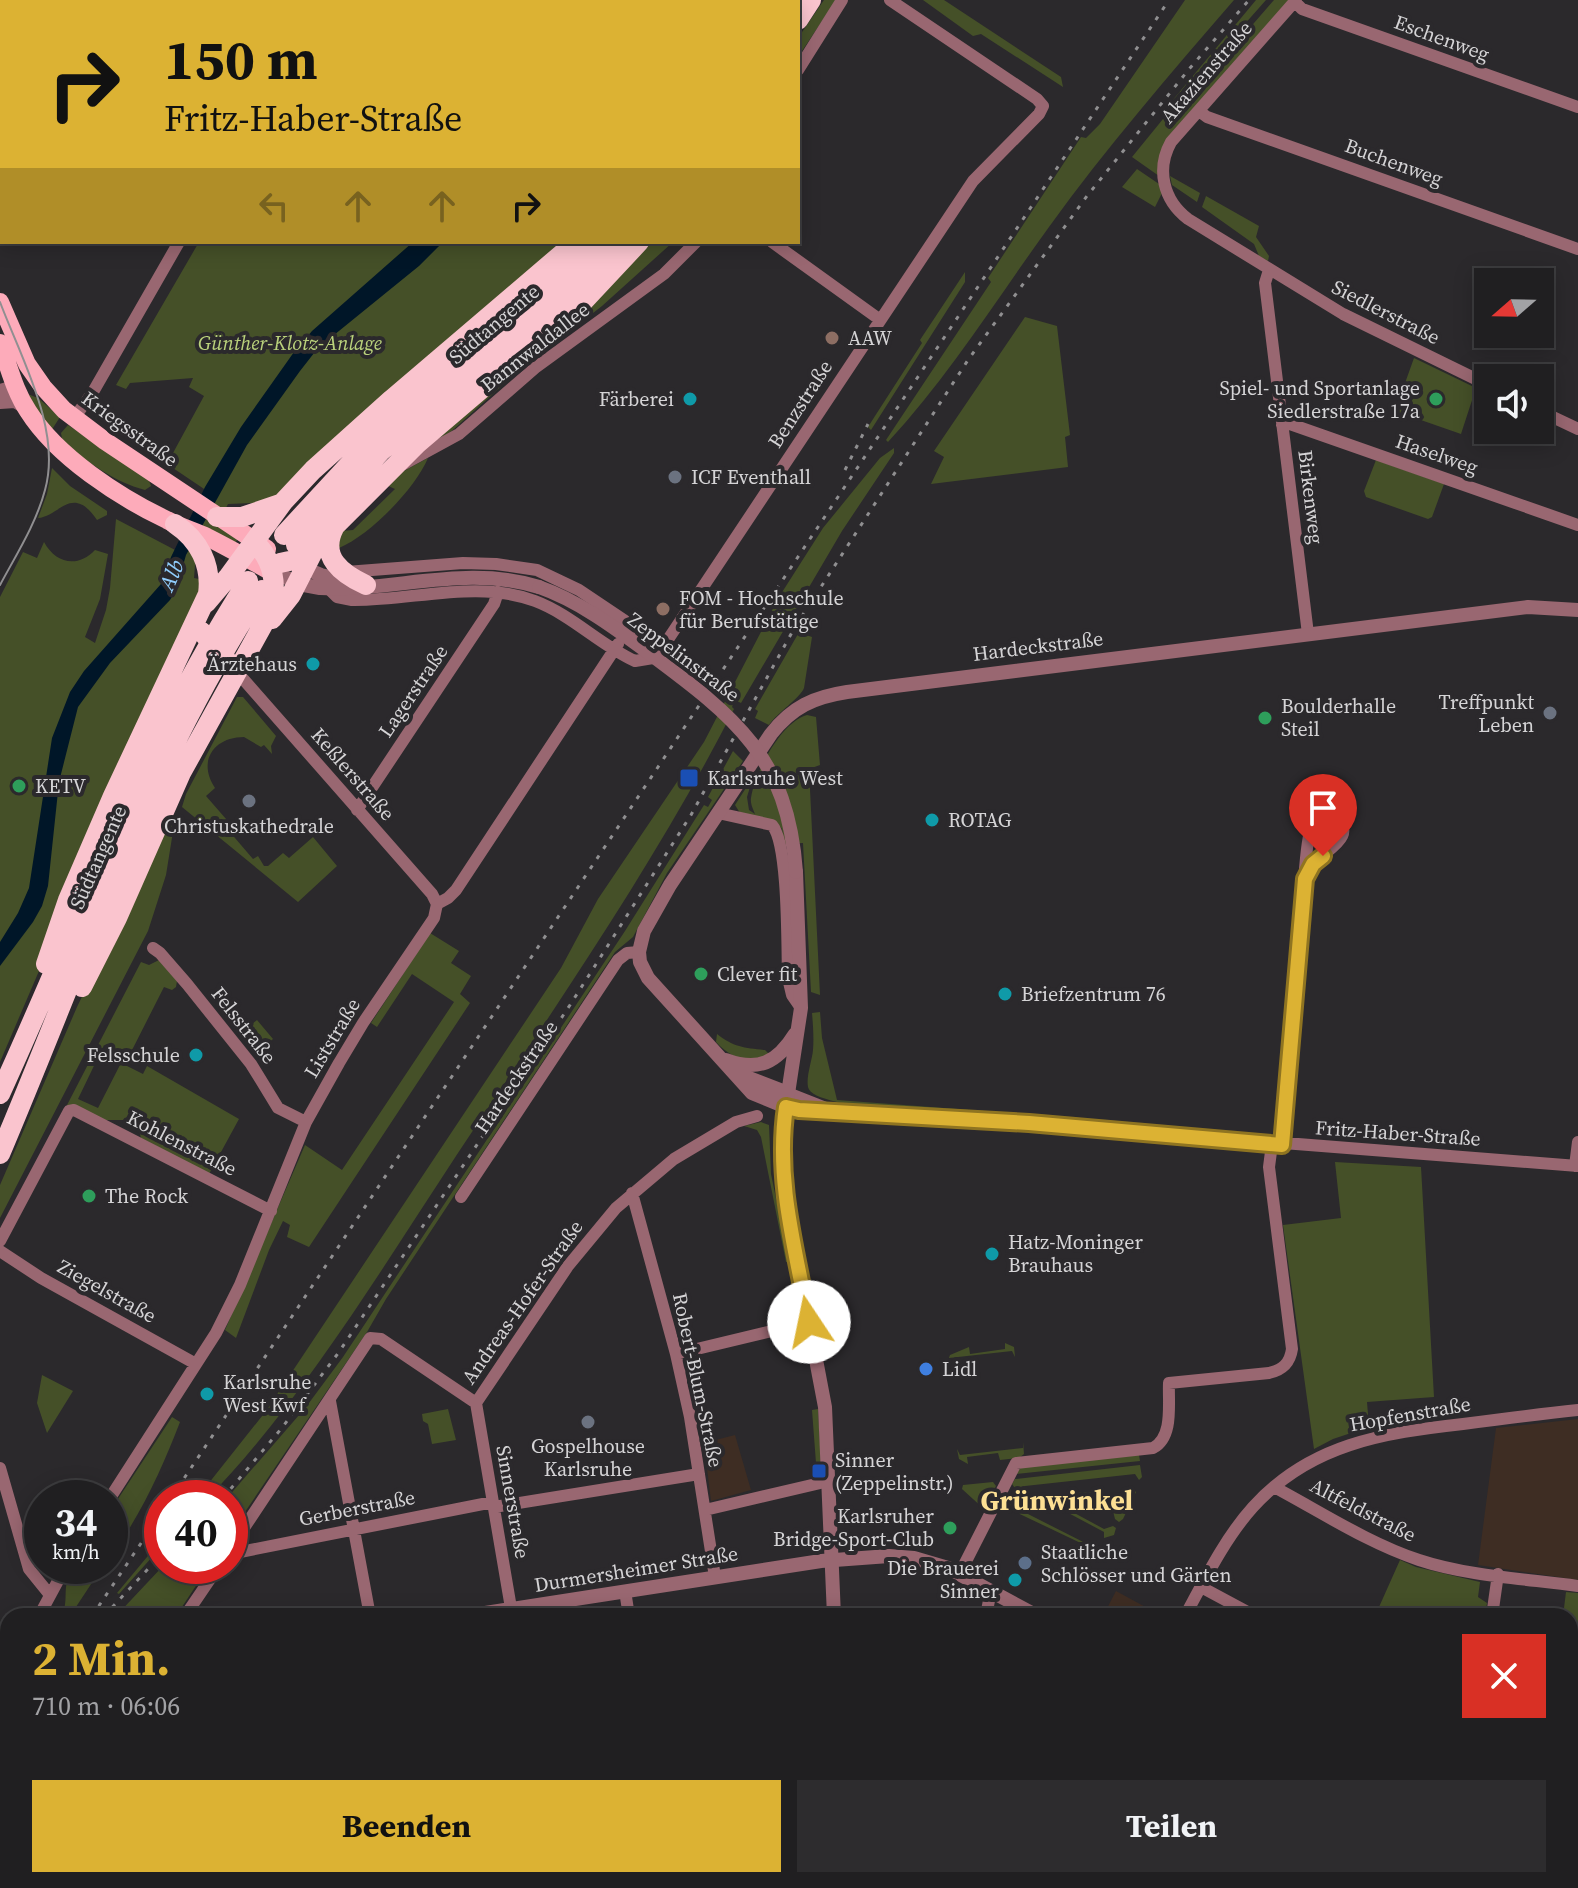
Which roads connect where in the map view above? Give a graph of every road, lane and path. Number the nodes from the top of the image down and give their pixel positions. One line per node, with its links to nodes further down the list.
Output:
1 (811, 0): 5 (highway)
2 (842, 0): 6 (street)
3 (890, 0): 19 (street, Benzstraße)
4 (1296, 1): 7 (street, Eschenweg); 8 (street, Akazienstraße)
5 (800, 17)
6 (800, 67)
7 (1578, 107)
8 (1199, 111): 16 (street, Buchenweg); 17 (street, Akazienstraße)
9 (178, 244): 25 (street)
10 (574, 244): 33 (highway)
11 (597, 244): 39 (highway, Südtangente)
12 (620, 244): 39 (highway, Südtangente)
13 (637, 244): 31 (highway)
14 (694, 244): 31 (street, Bannwaldallee)
15 (775, 244): 19 (street)
16 (1578, 249)
17 (1269, 270): 21 (street, Siedlerstraße); 27 (street, Birkenweg)
18 (0, 302): 25 (main road, Kriegsstraße)
19 (879, 319): 48 (street, Benzstraße)
20 (0, 343): 22 (main road)
21 (1474, 378)
22 (7, 389): 24 (main road); 25 (main road)
23 (0, 402): 24 (street)
24 (25, 408): 29 (main road)
25 (69, 414): 29 (main road); 30 (main road, Kriegsstraße)
26 (1554, 418): 28 (street)
27 (1282, 425): 36 (street, Haselweg); 47 (street, Birkenweg)
28 (1578, 429)
29 (55, 444): 32 (main road)
30 (151, 472): 32 (main road); 34 (main road, Kriegsstraße)
31 (391, 472): 37 (highway)
32 (129, 498): 35 (main road)
33 (281, 505): 34 (highway); 39 (highway)
34 (217, 517): 39 (main road, Kriegsstraße)
35 (175, 524): 38 (highway)
36 (1578, 525)
37 (335, 526): 39 (highway); 40 (highway)
38 (203, 543): 39 (main road); 43 (highway)
39 (271, 564): 40 (street, Zeppelinstraße); 43 (highway); 50 (highway); 57 (highway, Südtangente); 60 (highway, Südtangente)
40 (335, 580): 41 (highway); 42 (street, Zeppelinstraße); 45 (street, Zeppelinstraße)
41 (366, 585): 58 (street, Zeppelinstraße, bridge)
42 (498, 592): 49 (street, Zeppelinstraße); 51 (street, Lagerstraße)
43 (203, 606): 46 (highway)
44 (1578, 610): 47 (street, Hardeckstraße)
45 (630, 624): 48 (street, Zeppelinstraße); 49 (street, Liststraße)
46 (199, 629): 50 (highway, bridge); 57 (highway)
47 (1308, 634): 52 (street, Hardeckstraße)
48 (664, 647): 49 (street)
49 (615, 648): 54 (street, Liststraße)
50 (233, 668): 51 (street, Keßlerstraße); 60 (highway)
51 (357, 810): 54 (street, Keßlerstraße)
52 (718, 813): 56 (street, Hardeckstraße); 58 (street)
53 (1305, 879): 53 (street); 67 (street)
54 (437, 904): 65 (street, Liststraße)
55 (153, 948): 65 (street, Felsstraße)
56 (639, 952): 61 (street); 71 (street, Hardeckstraße)
57 (40, 1008): 62 (highway, Südtangente)
58 (801, 1008): 59 (street, Zeppelinstraße)
59 (799, 1027): 61 (street); 63 (street, Zeppelinstraße)
60 (53, 1029): 68 (highway, Südtangente)
61 (722, 1059): 63 (street)
62 (0, 1094)
63 (787, 1100): 67 (street, Fritz-Haber-Straße); 75 (street, Zeppelinstraße)
64 (757, 1116): 70 (street, Andreas-Hofer-Straße)
65 (306, 1122): 72 (street, Liststraße)
66 (1578, 1142): 69 (street)
67 (1277, 1144): 69 (street, Fritz-Haber-Straße); 92 (street)
68 (0, 1154)
69 (1577, 1166)
70 (632, 1193): 76 (street, Robert-Blum-Straße); 79 (street, Andreas-Hofer-Straße)
71 (461, 1197)
72 (271, 1211): 73 (street, Kohlenstraße); 77 (street, Liststraße)
73 (0, 1241)
74 (0, 1251): 77 (street, Ziegelstraße)
75 (809, 1322): 76 (street); 84 (street, Zeppelinstraße)
76 (676, 1354): 82 (street, Robert-Blum-Straße)
77 (196, 1364): 83 (street, Liststraße)
78 (330, 1401): 79 (street); 88 (street); 89 (street)
79 (476, 1403): 86 (street, Sinnerstraße)
80 (1578, 1410): 85 (street, Hopfenstraße)
81 (0, 1469): 101 (street)
82 (699, 1474): 86 (street, Gerberstraße); 87 (street, Robert-Blum-Straße)
83 (122, 1480)
84 (829, 1481): 87 (street); 91 (street, Zeppelinstraße)
85 (1274, 1487): 93 (street, Altfeldstraße); 98 (street, Hopfenstraße)
86 (493, 1504): 89 (street, Gerberstraße); 105 (street, Sinnerstraße)
87 (705, 1510): 94 (street, Robert-Blum-Straße)
88 (248, 1525)
89 (354, 1528): 90 (street, Gerberstraße); 104 (street)
90 (248, 1549)
91 (832, 1560): 92 (street, Durmersheimer Straße); 94 (street, Durmersheimer Straße); 107 (street, Zeppelinstraße)
92 (960, 1573): 99 (street, Durmersheimer Straße)
93 (1498, 1574): 97 (street, Altfeldstraße); 112 (street)
94 (715, 1577): 100 (street, Durmersheimer Straße)
95 (56, 1584): 101 (street)
96 (207, 1584): 103 (street)
97 (1578, 1586)
98 (1201, 1587): 110 (street, Hopfenstraße); 111 (street)
99 (991, 1590): 108 (street); 109 (street, Durmersheimer Straße)
100 (625, 1591): 105 (street, Durmersheimer Straße); 106 (street)
101 (50, 1595): 102 (street)
102 (43, 1608)
103 (190, 1608)
104 (369, 1608)
105 (511, 1608)
106 (628, 1608)
107 (834, 1608)
108 (988, 1608)
109 (1023, 1608)
110 (1189, 1608)
111 (1240, 1608)
112 (1493, 1608)

